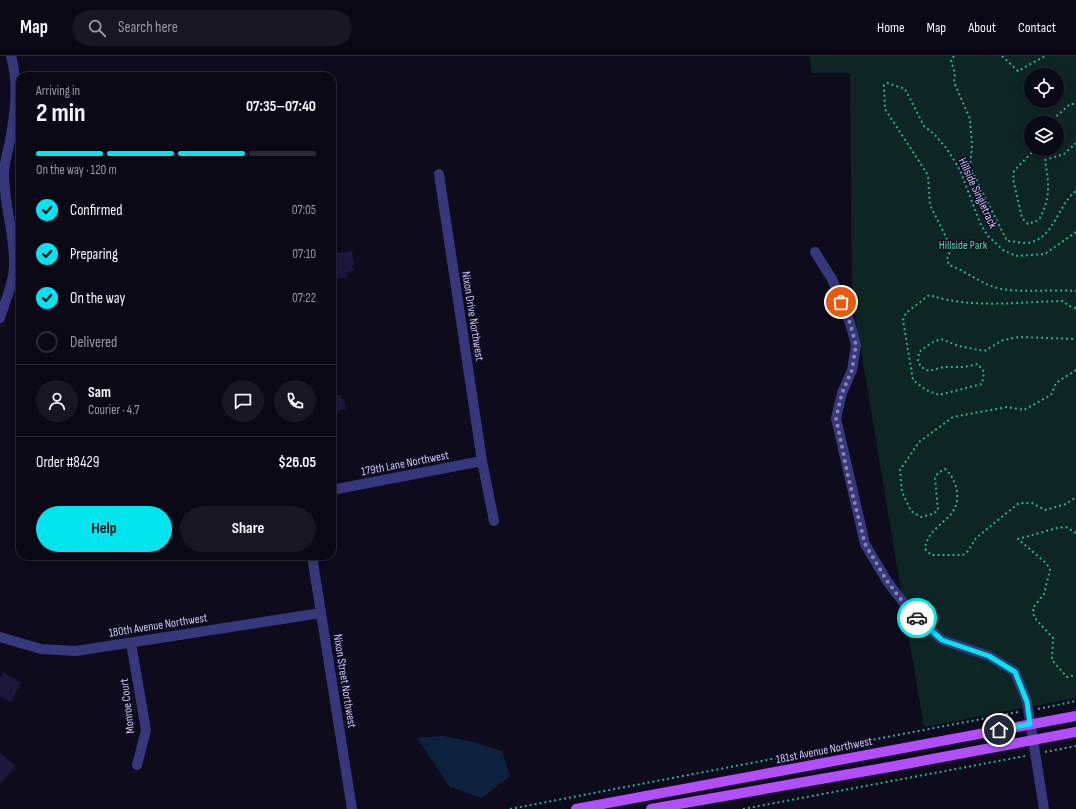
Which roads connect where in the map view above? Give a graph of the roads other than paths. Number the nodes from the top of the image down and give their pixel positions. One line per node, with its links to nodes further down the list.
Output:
1 (11, 56): 4 (street)
2 (439, 174): 5 (street, Nixon Drive Northwest)
3 (815, 252): 13 (street)
4 (0, 318)
5 (482, 461): 6 (street, 179th Lane Northwest); 7 (street, Nixon Drive Northwest)
6 (336, 489)
7 (494, 521)
8 (313, 560): 9 (street, Nixon Street Northwest)
9 (321, 613): 11 (street, 180th Avenue Northwest); 17 (street, Nixon Street Northwest)
10 (0, 636): 11 (street, 180th Avenue Northwest)
11 (131, 643): 16 (street, Monroe Court)
12 (1076, 716): 13 (main road, 181st Avenue Northwest)
13 (1030, 724): 15 (street); 18 (main road, 181st Avenue Northwest)
14 (1076, 732): 15 (main road)
15 (1033, 740): 19 (main road); 20 (street)
16 (137, 765)
17 (352, 809)
18 (576, 809)
19 (651, 809)
20 (1044, 809)

